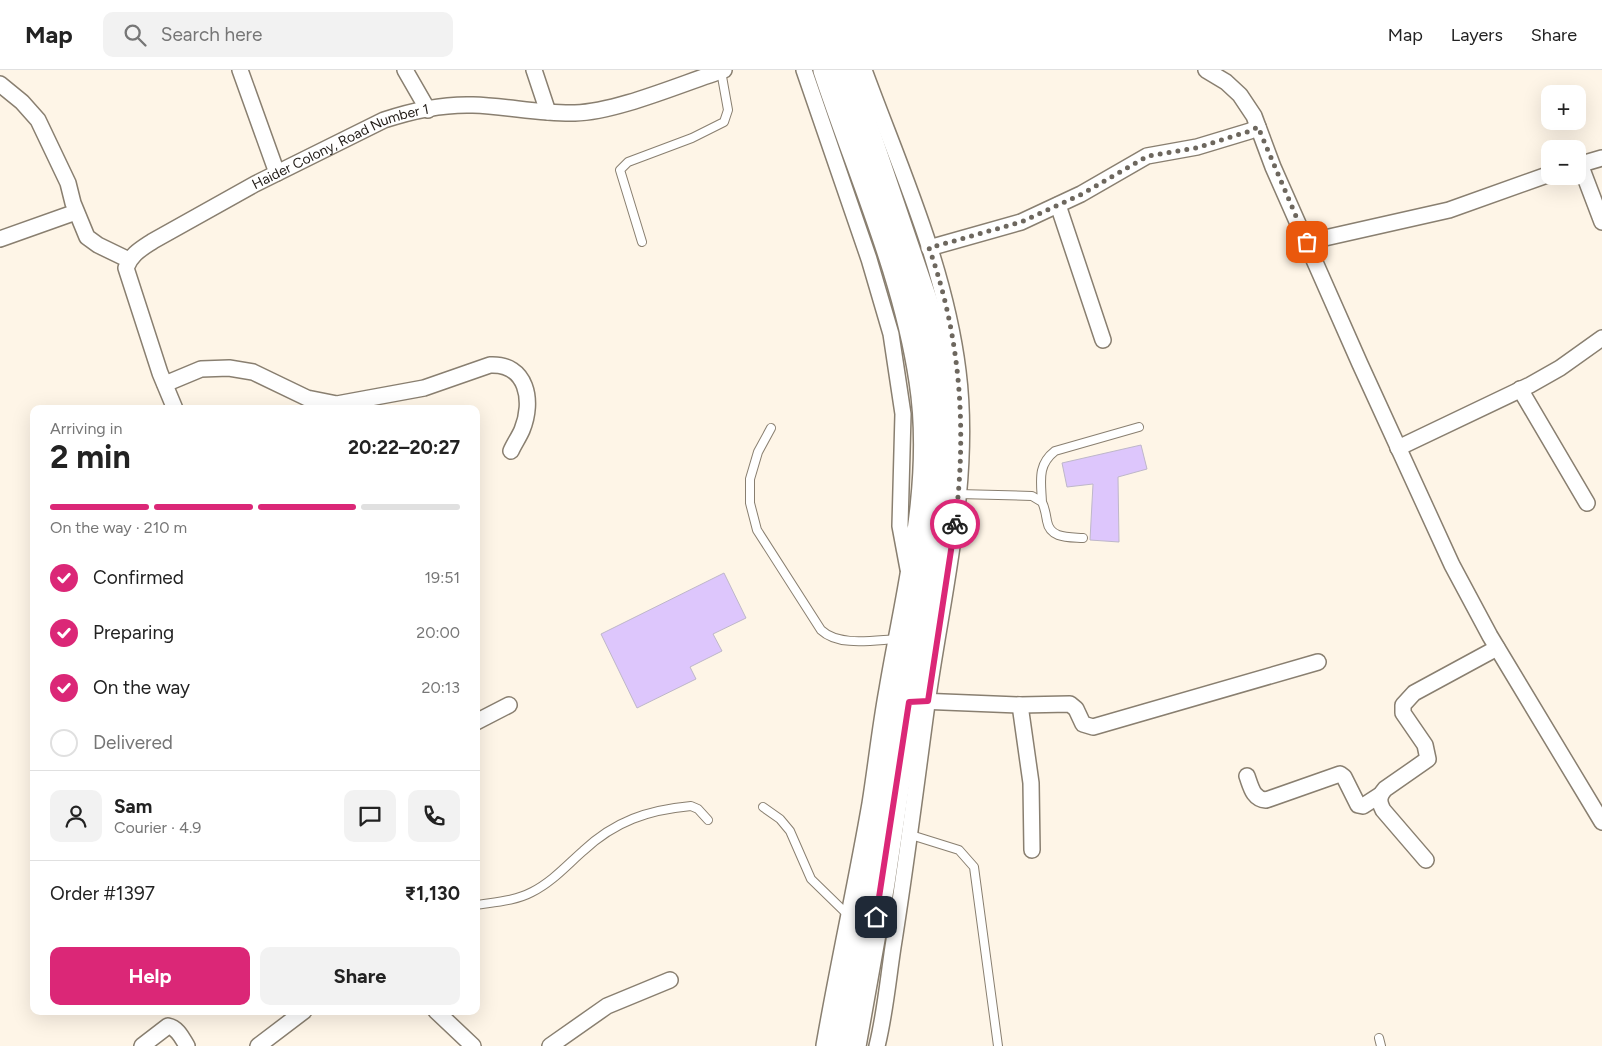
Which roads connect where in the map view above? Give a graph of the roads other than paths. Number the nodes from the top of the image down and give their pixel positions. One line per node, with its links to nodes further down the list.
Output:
1 (240, 70): 16 (street)
2 (405, 70): 11 (street)
3 (534, 70): 12 (street)
4 (723, 70): 12 (street, Haider Colony, Road Number 1); 23 (lane)
5 (804, 70): 40 (street)
6 (826, 70): 40 (highway)
7 (846, 70): 44 (highway)
8 (864, 70): 25 (street)
9 (1206, 70): 13 (street)
10 (0, 84): 20 (street)
11 (428, 110): 12 (street, Haider Colony, Road Number 1); 16 (street, Haider Colony, Road Number 1)
12 (548, 112)
13 (1258, 127): 19 (street); 24 (street)
14 (1602, 158): 15 (street)
15 (1586, 163)
16 (277, 173): 26 (street, Haider Colony, Road Number 1)
17 (1541, 177): 24 (street)
18 (1586, 182): 21 (street)
19 (1058, 205): 25 (street); 28 (street)
20 (76, 212): 22 (street); 26 (street)
21 (1602, 222)
22 (0, 239)
23 (642, 242)
24 (1307, 242): 34 (street)
25 (929, 248): 36 (street)
26 (129, 260): 29 (street)
27 (1602, 338): 30 (street)
28 (1103, 340)
29 (164, 384): 31 (street); 35 (street)
30 (1520, 389): 34 (street); 38 (street)
31 (173, 405)
32 (1139, 427): 37 (lane)
33 (770, 428): 41 (lane)
34 (1398, 448): 42 (street)
35 (511, 451)
36 (958, 494): 37 (lane); 44 (street)
37 (1042, 502): 39 (lane)
38 (1588, 503)
39 (1083, 538)
40 (912, 588): 41 (highway)
41 (902, 639): 44 (highway)
42 (1497, 648): 49 (street); 52 (street)
43 (1318, 662): 46 (street)
44 (909, 702): 46 (street); 53 (street); 57 (highway); 67 (highway)
45 (509, 705): 47 (street)
46 (1020, 705): 54 (street)
47 (480, 720)
48 (1247, 776): 49 (street)
49 (1380, 795): 55 (street)
50 (763, 807): 57 (lane)
51 (708, 820): 56 (lane)
52 (1602, 822)
53 (911, 835): 68 (street); 69 (lane)
54 (1032, 850)
55 (1426, 860)
56 (480, 904)
57 (852, 920): 66 (highway)
58 (670, 980): 65 (street)
59 (299, 1015): 63 (street)
60 (440, 1015): 64 (street)
61 (142, 1046): 62 (street)
62 (187, 1046)
63 (258, 1046)
64 (473, 1046)
65 (550, 1046)
66 (829, 1046)
67 (853, 1046)
68 (877, 1046)
69 (998, 1046)

